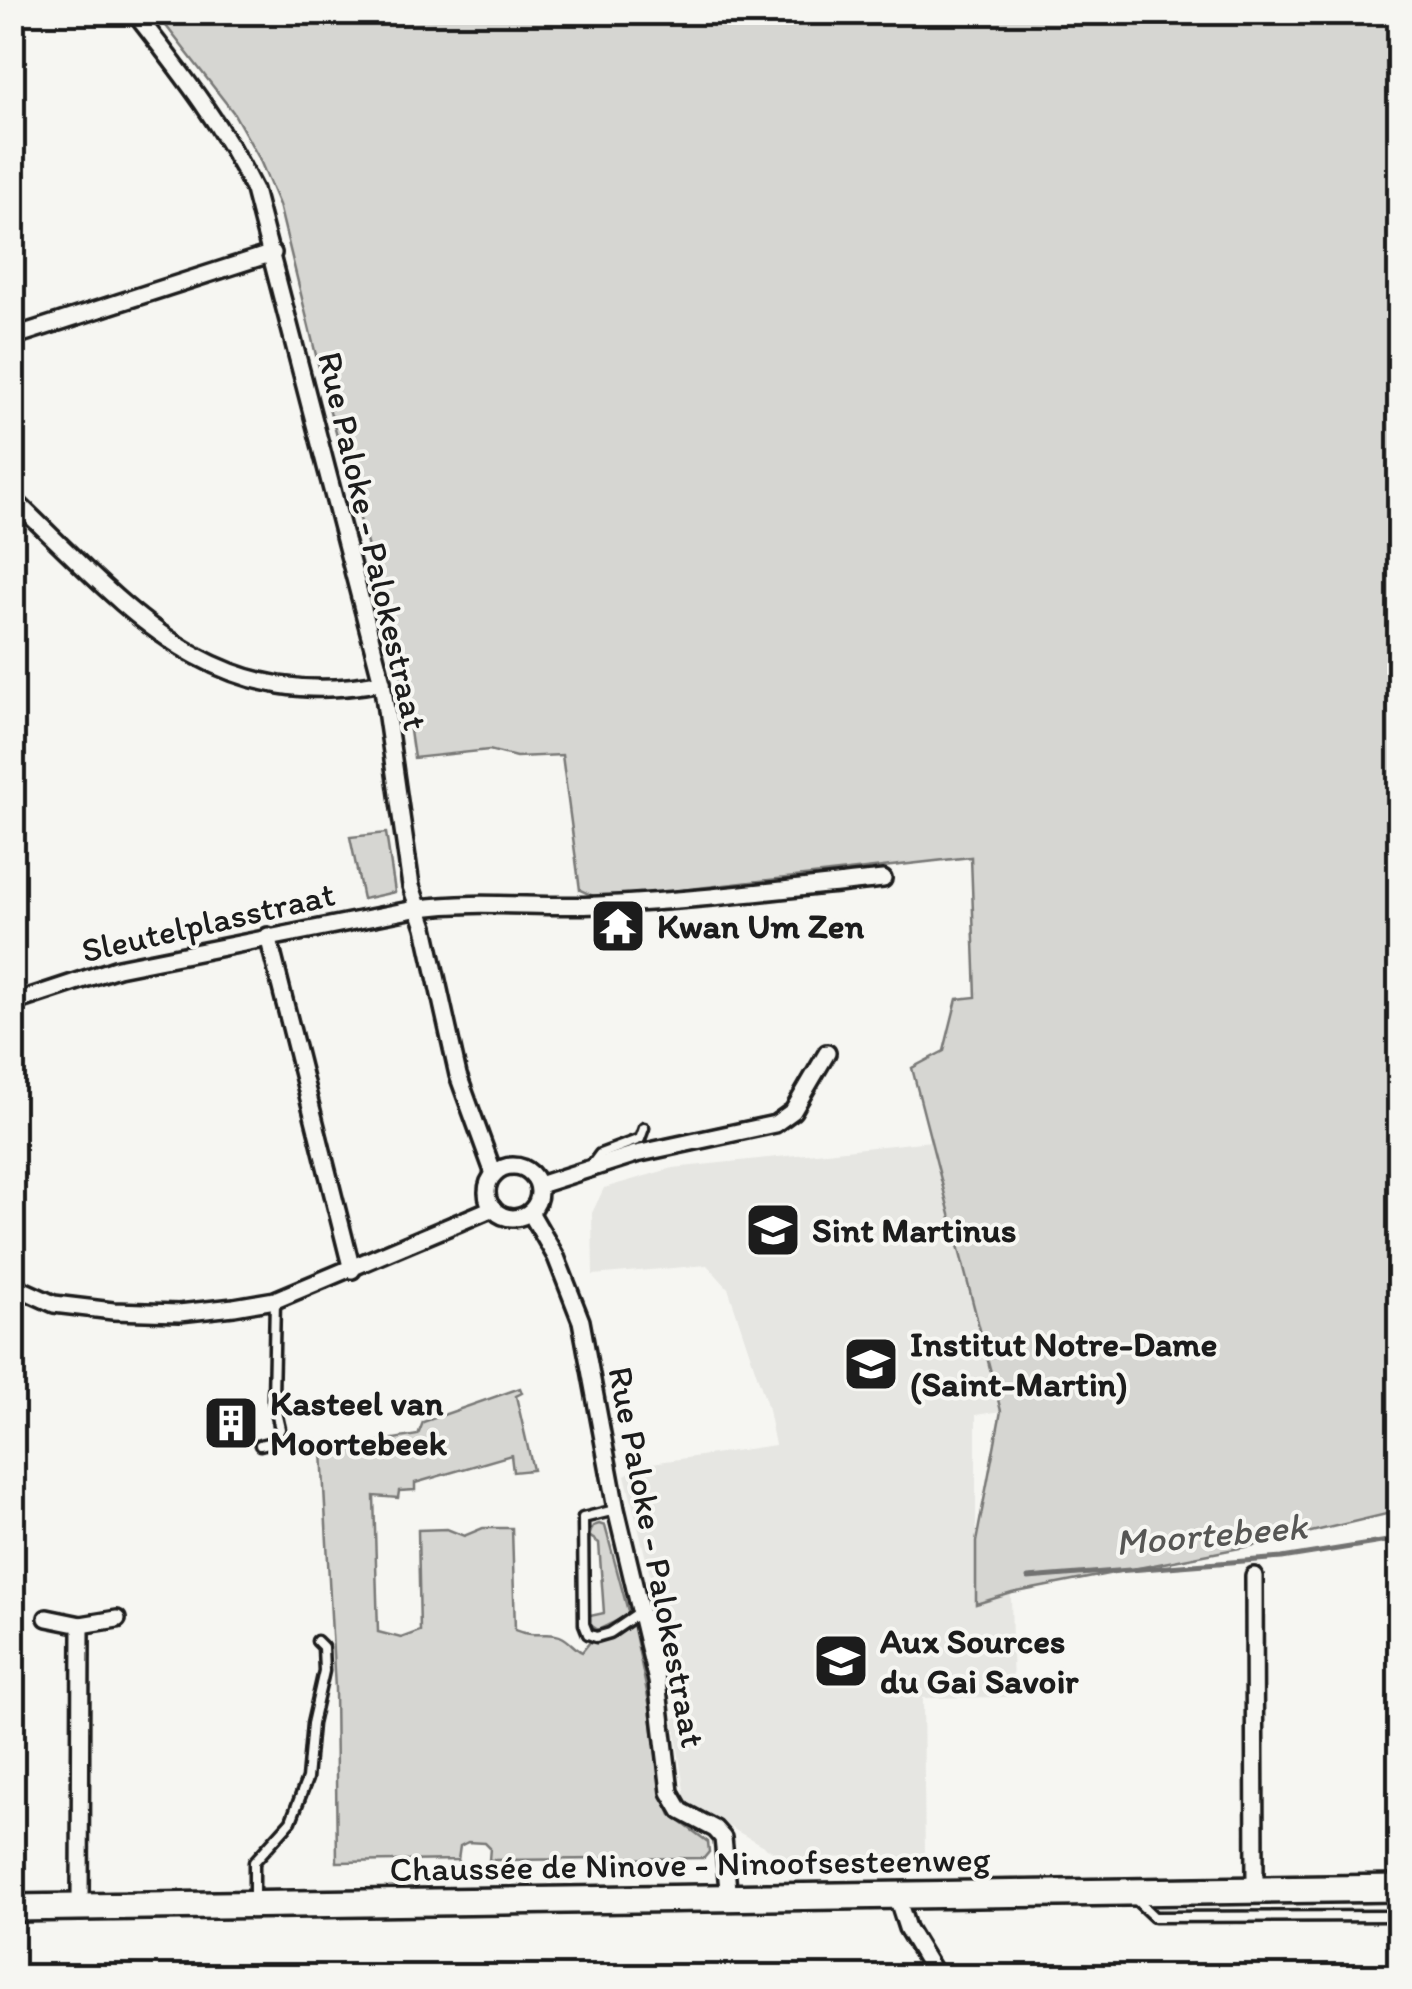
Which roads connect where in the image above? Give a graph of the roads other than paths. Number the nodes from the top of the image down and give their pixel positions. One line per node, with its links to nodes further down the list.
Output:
1 (134, 12): 2 (street, Rue Paloke - Palokestraat)
2 (272, 252): 3 (street); 5 (street, Rue Paloke - Palokestraat)
3 (12, 337)
4 (12, 498): 5 (street)
5 (382, 682): 7 (street, Rue Paloke - Palokestraat)
6 (882, 879): 7 (street, Sleutelplasstraat)
7 (420, 908): 8 (street, Sleutelplasstraat); 13 (street, Rue Paloke - Palokestraat)
8 (268, 936): 9 (street, Sleutelplasstraat); 17 (street)
9 (12, 1003)
10 (826, 1054): 12 (street)
11 (644, 1128): 12 (lane)
12 (590, 1169): 14 (street)
13 (494, 1174): 14 (street); 15 (street, Rue Paloke - Palokestraat)
14 (539, 1184): 16 (street)
15 (492, 1208): 16 (street); 17 (street)
16 (530, 1212): 21 (street, Rue Paloke - Palokestraat)
17 (352, 1270): 19 (street)
18 (12, 1285): 19 (street)
19 (275, 1300): 20 (lane)
20 (260, 1445)
21 (616, 1510): 23 (street, Rue Paloke - Palokestraat); 23 (lane)
22 (1254, 1576): 28 (street)
23 (640, 1612): 33 (street, Rue Paloke - Palokestraat)
24 (47, 1618): 26 (street)
25 (116, 1619): 26 (street)
26 (81, 1625): 35 (street)
27 (317, 1641): 34 (lane)
28 (1255, 1888): 29 (main road, Chaussée de Ninove - Ninoofsesteenweg); 31 (main road, Chaussée de Ninove - Ninoofsesteenweg)
29 (1316, 1888): 30 (main road, Chaussée de Ninove - Ninoofsesteenweg); 37 (lane)
30 (1400, 1888)
31 (1127, 1892): 32 (main road, Chaussée de Ninove - Ninoofsesteenweg); 37 (lane)
32 (897, 1897): 33 (main road, Chaussée de Ninove - Ninoofsesteenweg); 39 (street)
33 (729, 1899): 34 (main road, Chaussée de Ninove - Ninoofsesteenweg)
34 (254, 1905): 35 (main road, Chaussée de Ninove - Ninoofsesteenweg)
35 (80, 1907): 36 (main road, Chaussée de Ninove - Ninoofsesteenweg)
36 (12, 1908)
37 (1316, 1916): 38 (lane)
38 (1400, 1916)
39 (936, 1976)

